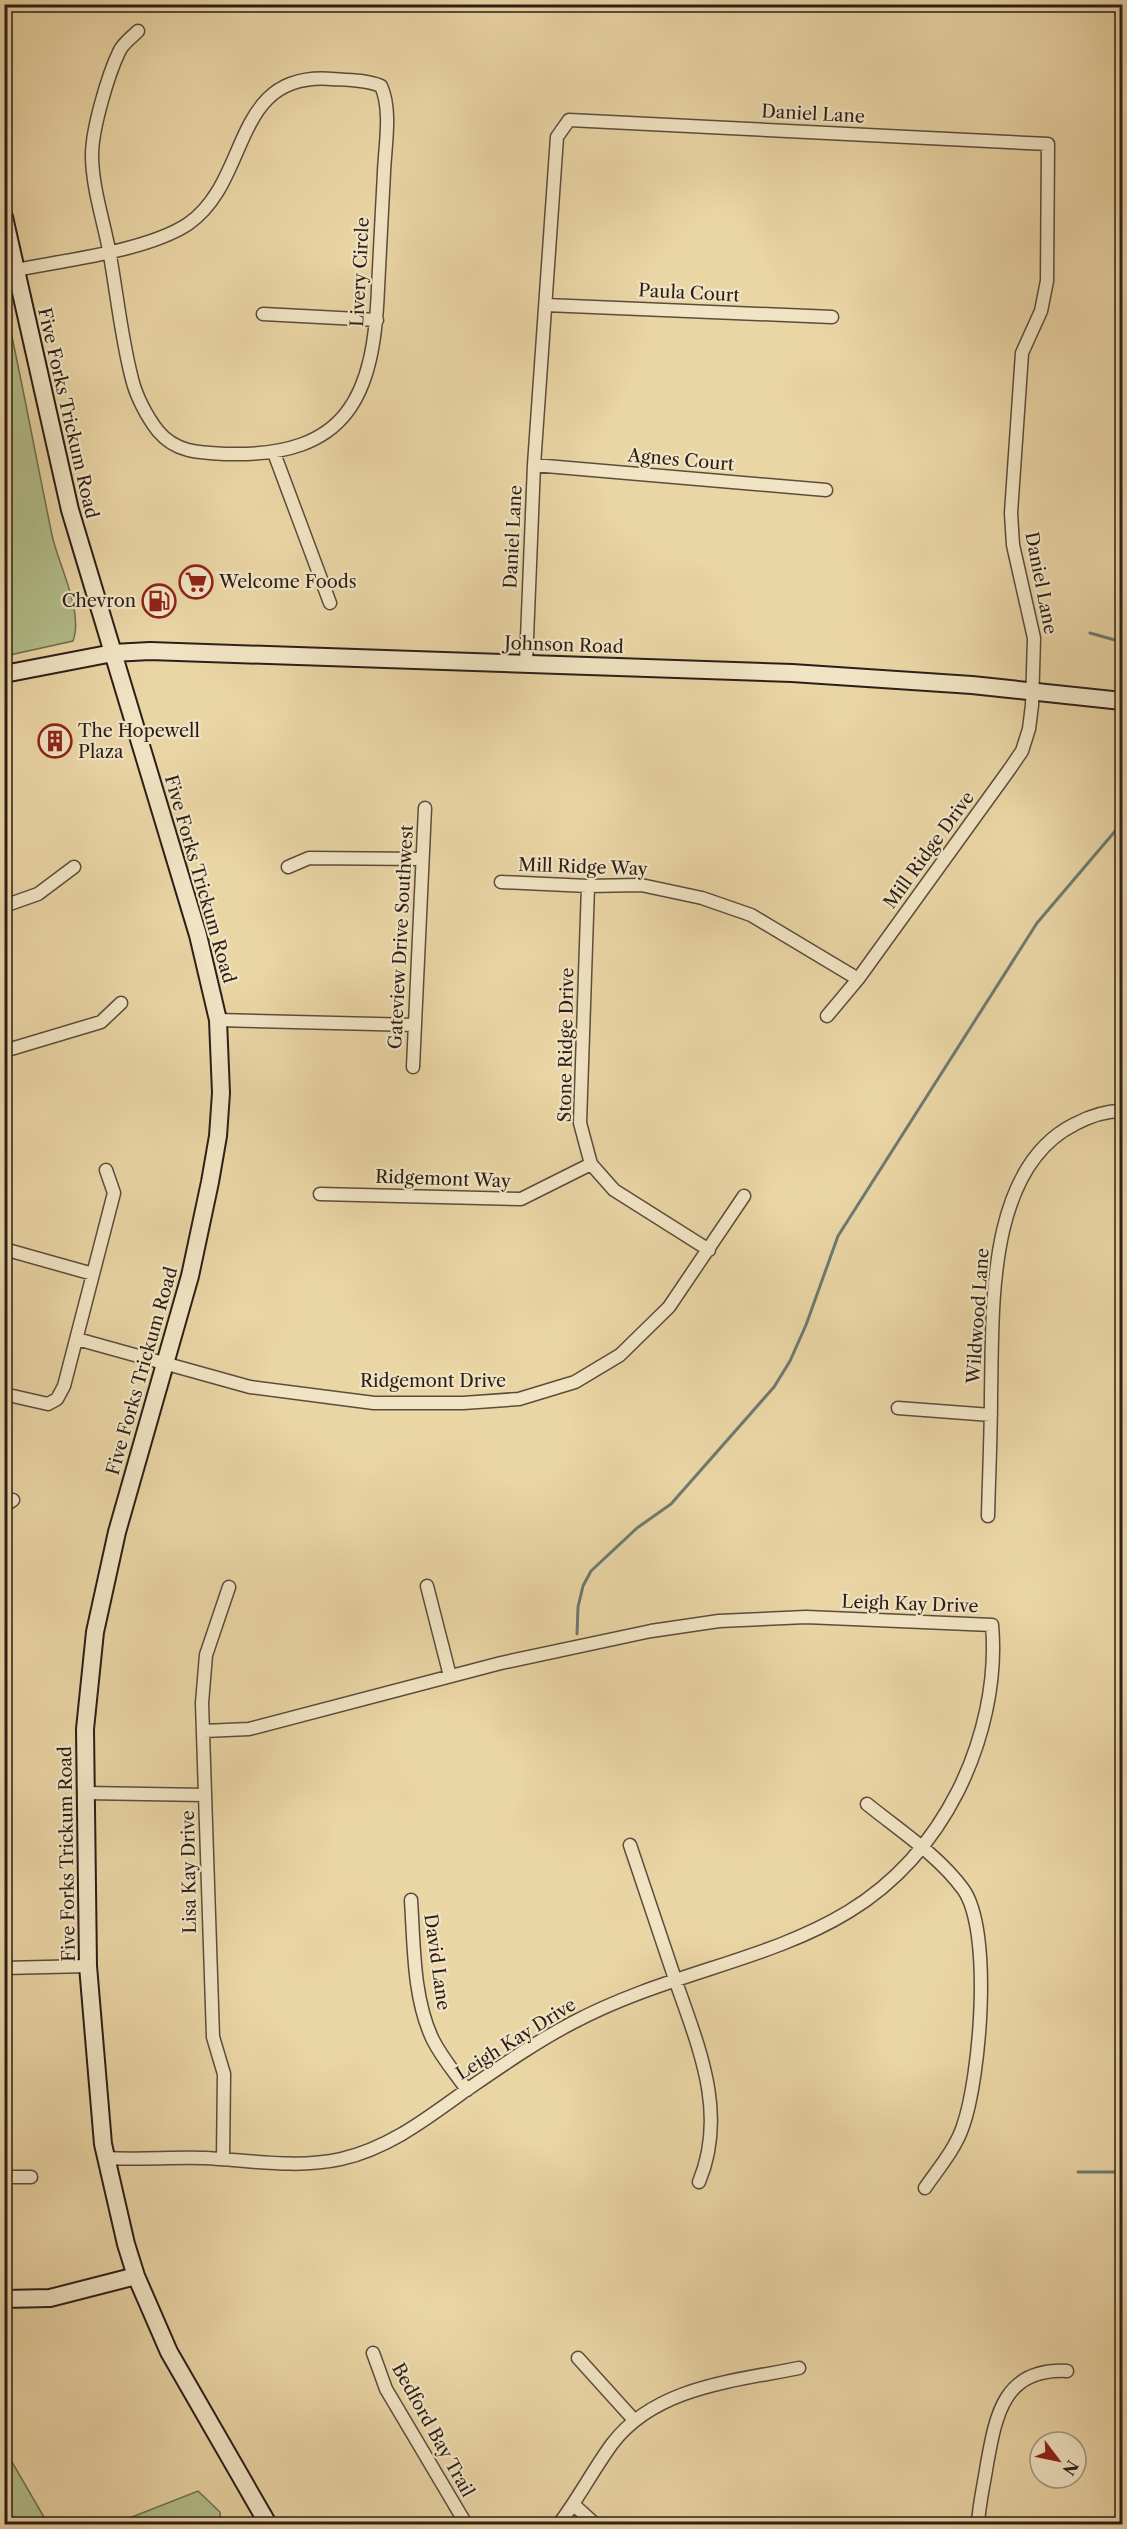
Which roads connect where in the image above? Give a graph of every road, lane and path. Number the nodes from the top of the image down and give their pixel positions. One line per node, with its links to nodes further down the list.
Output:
1 (138, 31): 3 (street, Livery Circle)
2 (4, 217): 4 (main road, Five Forks Trickum Road)
3 (109, 251): 4 (street, Livery Circle); 8 (street, Livery Circle); 9 (street, Livery Circle)
4 (16, 270): 13 (main road, Five Forks Trickum Road)
5 (546, 305): 7 (street, Paula Court); 10 (street, Daniel Lane); 16 (street, Daniel Lane)
6 (263, 314): 8 (street)
7 (832, 317)
8 (377, 320): 9 (street, Livery Circle)
9 (274, 453): 12 (street)
10 (534, 465): 11 (street, Agnes Court); 14 (street, Daniel Lane)
11 (826, 490)
12 (330, 603)
13 (113, 652): 14 (main road, Johnson Road); 15 (main road, Johnson Road); 28 (main road, Five Forks Trickum Road)
14 (526, 663): 16 (main road, Johnson Road)
15 (4, 674)
16 (1032, 692): 17 (main road, Johnson Road); 25 (street, Mill Ridge Drive)
17 (1122, 701)
18 (425, 808): 19 (street, Gateview Drive Southwest)
19 (422, 859): 21 (street); 29 (street, Gateview Drive Southwest)
20 (74, 867): 24 (street)
21 (288, 867)
22 (501, 882): 23 (street, Mill Ridge Way)
23 (588, 886): 25 (street, Mill Ridge Way); 33 (street, Stone Ridge Drive)
24 (4, 906)
25 (858, 979): 27 (street, Mill Ridge Drive)
26 (121, 1003): 30 (street)
27 (827, 1016)
28 (218, 1020): 29 (street); 41 (main road, Five Forks Trickum Road)
29 (415, 1025): 31 (street, Gateview Drive Southwest)
30 (4, 1051)
31 (413, 1067)
32 (1122, 1111): 44 (street, Wildwood Lane)
33 (591, 1164): 35 (street, Ridgemont Way); 38 (street, Stone Ridge Drive)
34 (106, 1170): 39 (street)
35 (320, 1194)
36 (744, 1196): 38 (street, Ridgemont Drive)
37 (4, 1249): 39 (street)
38 (709, 1250): 41 (street, Ridgemont Drive)
39 (93, 1274): 40 (street)
40 (77, 1339): 41 (street, Ridgemont Drive); 42 (street)
41 (164, 1362): 50 (main road, Five Forks Trickum Road)
42 (4, 1394)
43 (898, 1407): 44 (street)
44 (991, 1415): 45 (street, Wildwood Lane)
45 (988, 1516)
46 (427, 1586): 48 (street)
47 (229, 1587): 49 (street, Lisa Kay Drive)
48 (450, 1676): 49 (street, Leigh Kay Drive); 54 (street, Leigh Kay Drive)
49 (204, 1731): 51 (street, Lisa Kay Drive)
50 (86, 1793): 51 (street); 56 (main road, Five Forks Trickum Road)
51 (205, 1795): 61 (street, Lisa Kay Drive)
52 (867, 1804): 54 (street)
53 (630, 1845): 58 (street)
54 (922, 1849): 58 (street, Leigh Kay Drive); 65 (street)
55 (411, 1900): 59 (street, David Lane)
56 (88, 1966): 57 (street); 60 (main road, Five Forks Trickum Road)
57 (4, 1968)
58 (676, 1982): 59 (street, Leigh Kay Drive); 64 (street)
59 (467, 2090): 61 (street, Leigh Kay Drive)
60 (106, 2158): 61 (street, Leigh Kay Drive); 66 (main road, Five Forks Trickum Road)
61 (223, 2159)
62 (4, 2177): 63 (street)
63 (30, 2177)
64 (699, 2182)
65 (925, 2188)
66 (136, 2276): 67 (main road); 74 (main road, Five Forks Trickum Road)
67 (4, 2299)
68 (373, 2353): 75 (street, Bedford Bay Trail)
69 (579, 2358): 72 (street)
70 (799, 2368): 72 (street)
71 (1067, 2371): 78 (street)
72 (634, 2420): 73 (street)
73 (574, 2505): 76 (street); 77 (street)
74 (268, 2524)
75 (466, 2524)
76 (559, 2524)
77 (595, 2524)
78 (978, 2524)

